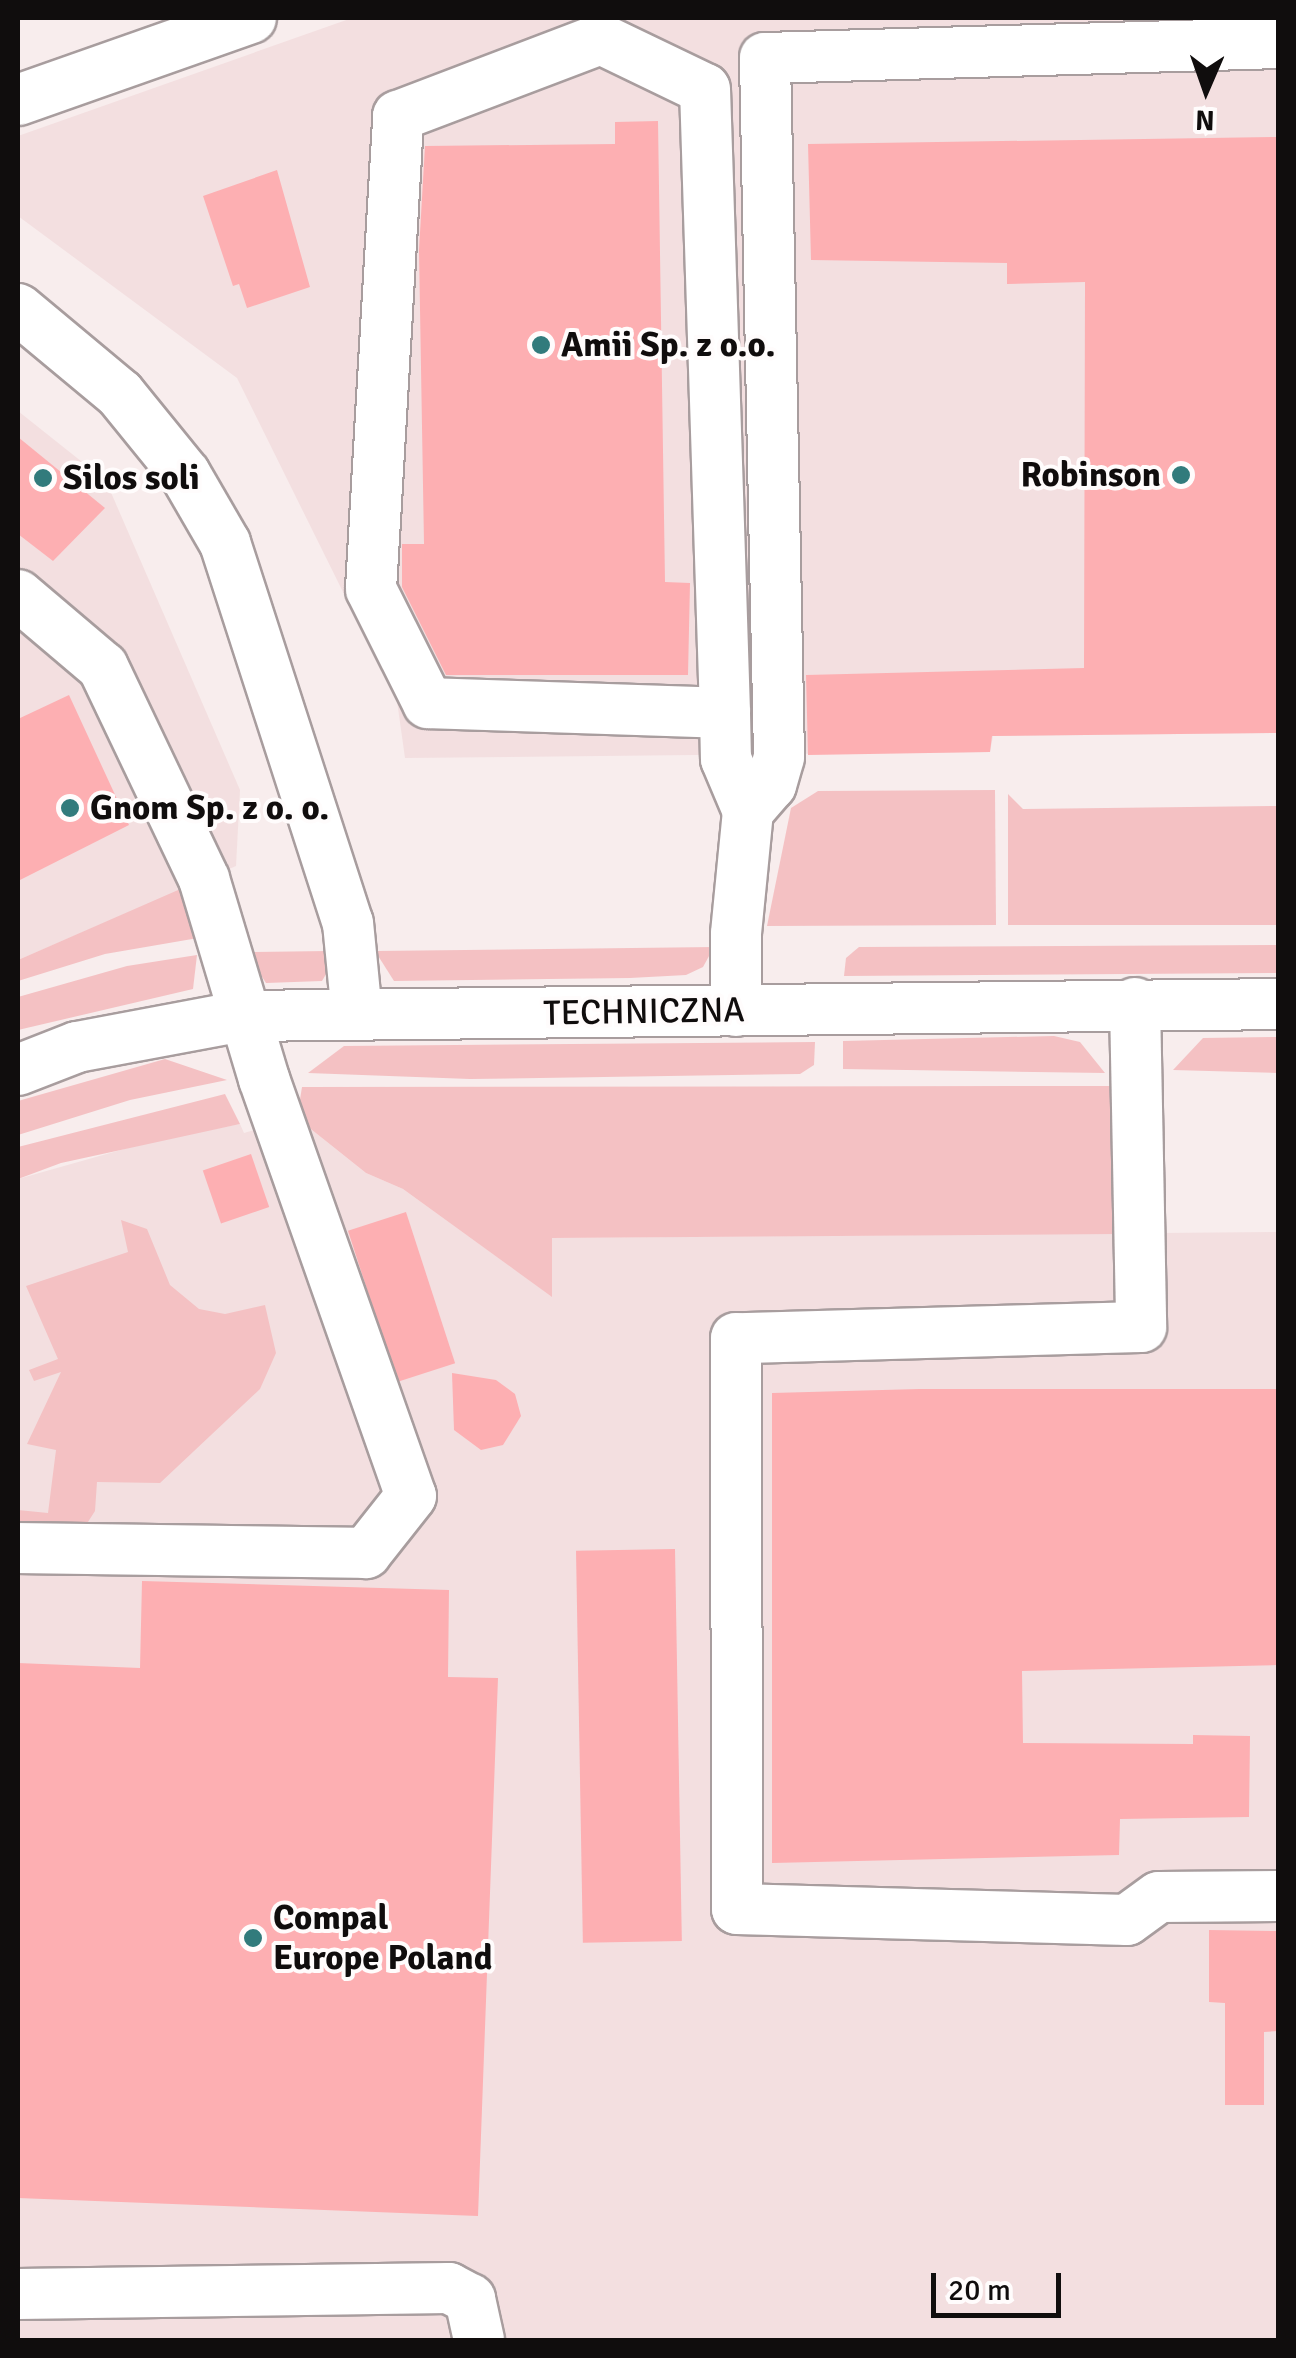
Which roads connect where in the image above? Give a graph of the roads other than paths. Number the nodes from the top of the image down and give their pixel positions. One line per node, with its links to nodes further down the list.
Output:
1 (252, 18): 4 (street)
2 (766, 38): 3 (street); 8 (street)
3 (1278, 43)
4 (18, 100)
5 (18, 309): 12 (street)
6 (18, 595): 13 (street)
7 (725, 712): 7 (street); 8 (street)
8 (748, 811): 11 (street)
9 (1135, 1002): 10 (street, TECHNICZNA); 11 (street, TECHNICZNA); 16 (street)
10 (1278, 1004)
11 (736, 1011): 12 (street, TECHNICZNA)
12 (357, 1014): 13 (street, TECHNICZNA)
13 (243, 1016): 14 (street, TECHNICZNA); 15 (street)
14 (18, 1070)
15 (18, 1548)
16 (1278, 1896)
17 (18, 2294): 18 (street)
18 (479, 2340)

